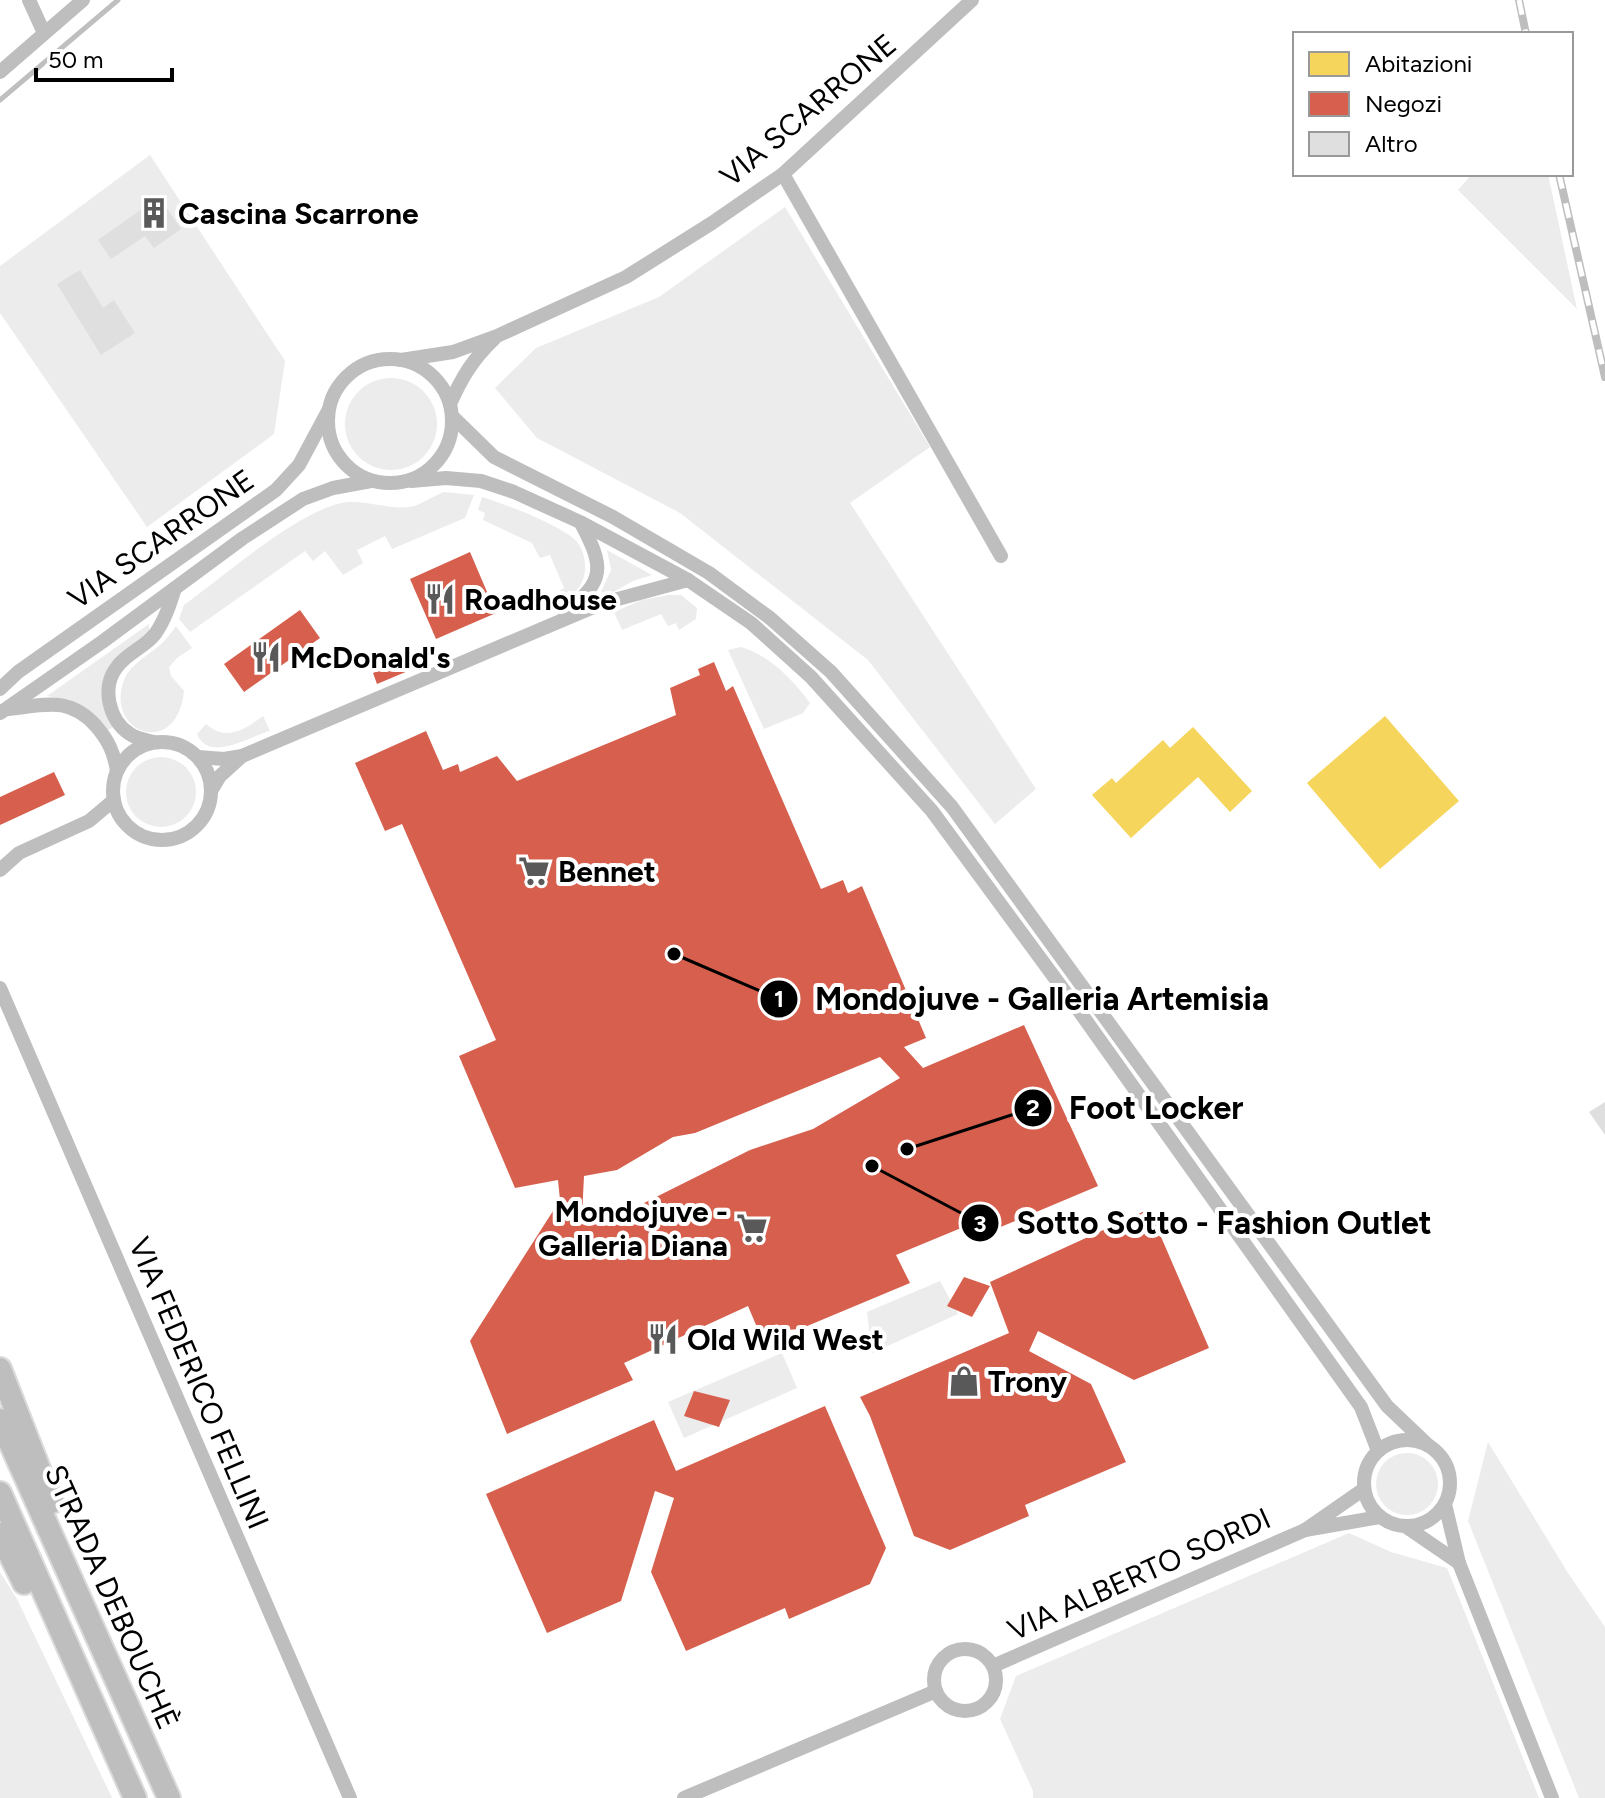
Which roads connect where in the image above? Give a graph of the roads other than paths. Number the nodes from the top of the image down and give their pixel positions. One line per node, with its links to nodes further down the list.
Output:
1 (29, 0): 4 (street)
2 (83, 0): 4 (street)
3 (972, 0): 6 (street, VIA SCARRONE)
4 (44, 33): 5 (street)
5 (0, 72)
6 (783, 174): 7 (street, VIA SCARRONE); 14 (street)
7 (497, 336): 8 (street, VIA SCARRONE); 9 (street, VIA SCARRONE)
8 (401, 360): 9 (street); 10 (street)
9 (452, 410): 12 (street); 32 (street)
10 (328, 411): 11 (street); 18 (street, VIA SCARRONE)
11 (371, 481): 12 (street); 16 (street, VIA SCARRONE)
12 (411, 481): 13 (street)
13 (580, 522): 15 (street); 17 (street)
14 (1001, 556)
15 (688, 580): 17 (street); 33 (street)
16 (175, 587): 19 (street, VIA SCARRONE); 20 (street, VIA SCARRONE)
17 (553, 623): 21 (street)
18 (0, 686)
19 (2, 711): 23 (street, VIA SCARRONE)
20 (154, 742): 22 (street); 23 (street)
21 (242, 756): 22 (street); 24 (street)
22 (198, 757): 24 (street)
23 (117, 771): 25 (street)
24 (211, 791): 27 (street)
25 (114, 800): 26 (street); 27 (street)
26 (89, 821): 27 (street); 28 (street)
27 (126, 824)
28 (0, 870)
29 (0, 988): 48 (street, VIA FEDERICO FELLINI)
30 (0, 1369): 42 (main road)
31 (0, 1420): 42 (main road, STRADA DEBOUCHÈ)
32 (1429, 1446): 33 (street); 36 (street)
33 (1378, 1451): 34 (street)
34 (1364, 1489): 37 (street); 39 (street, VIA ALBERTO SORDI)
35 (0, 1493): 45 (main road, STRADA DEBOUCHÈ)
36 (1445, 1504): 38 (street); 41 (street)
37 (1380, 1517): 38 (street); 39 (street, VIA ALBERTO SORDI)
38 (1405, 1526): 41 (street)
39 (1305, 1530): 43 (street, VIA ALBERTO SORDI)
40 (0, 1534): 45 (main road)
41 (1459, 1563): 50 (street)
42 (77, 1596): 47 (main road, STRADA DEBOUCHÈ)
43 (993, 1666): 44 (street, VIA ALBERTO SORDI); 44 (street, VIA ALBERTO SORDI)
44 (936, 1691): 49 (street)
45 (93, 1707): 46 (main road, STRADA DEBOUCHÈ)
46 (135, 1798)
47 (169, 1798)
48 (350, 1798)
49 (684, 1798)
50 (1552, 1798)

